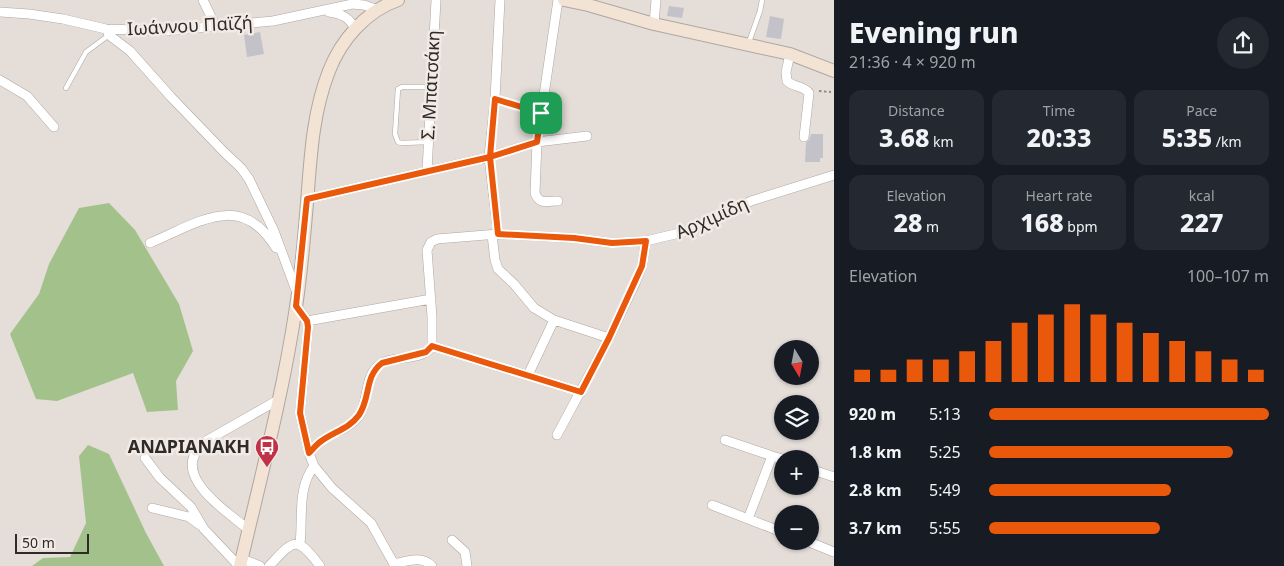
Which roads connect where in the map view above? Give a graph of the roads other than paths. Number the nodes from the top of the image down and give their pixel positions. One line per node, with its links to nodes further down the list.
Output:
1 (203, 0): 16 (street)
2 (398, 0): 11 (main road)
3 (436, 0): 23 (street, Σ. Μπατσάκη)
4 (500, 0): 25 (street)
5 (558, 0): 26 (street)
6 (564, 0): 9 (main road)
7 (656, 0): 15 (street)
8 (762, 0): 19 (lane)
9 (588, 2): 15 (main road)
10 (348, 4): 11 (street, Ιωάννου Παϊζή); 12 (street, Ιωάννου Παϊζή); 14 (street)
11 (374, 6): 17 (main road)
12 (324, 11): 14 (street); 16 (street, Ιωάννου Παϊζή)
13 (0, 12): 18 (street, Ιωάννου Παϊζή)
14 (346, 16): 17 (street)
15 (654, 24): 19 (main road)
16 (216, 27): 18 (street, Ιωάννου Παϊζή)
17 (355, 29): 35 (main road)
18 (107, 32): 24 (lane); 40 (street)
19 (748, 44): 20 (main road)
20 (790, 54): 21 (main road); 29 (street)
21 (834, 71)
22 (0, 80): 27 (street)
23 (430, 87): 30 (street, Σ. Μπατσάκη); 30 (lane)
24 (66, 88)
25 (495, 99): 26 (lane); 32 (street)
26 (541, 113): 31 (street)
27 (54, 127)
28 (587, 136): 31 (street)
29 (804, 137)
30 (428, 142): 33 (street, Σ. Μπατσάκη)
31 (537, 142): 32 (street); 36 (street)
32 (490, 157): 33 (street); 37 (street)
33 (427, 171): 35 (street)
34 (834, 175): 38 (street, Αρχιμίδη)
35 (307, 199): 41 (main road)
36 (558, 201)
37 (495, 235): 38 (street, Αρχιμίδη); 42 (street, Αρχιμίδη); 43 (street)
38 (646, 241): 45 (street)
39 (150, 243): 40 (street)
40 (286, 264): 41 (street)
41 (297, 299): 44 (street); 49 (main road)
42 (431, 299): 44 (street); 46 (street)
43 (554, 320): 45 (street); 47 (street)
44 (307, 321): 52 (street)
45 (609, 338): 48 (street)
46 (432, 346): 47 (street); 52 (street)
47 (528, 375): 48 (street)
48 (581, 392): 50 (street)
49 (278, 400): 63 (main road); 63 (street)
50 (557, 435)
51 (726, 440): 53 (street)
52 (309, 453): 55 (street)
53 (772, 456): 60 (street)
54 (145, 458): 61 (street)
55 (314, 466): 65 (street); 69 (street)
56 (819, 472): 57 (street)
57 (834, 477)
58 (712, 505): 60 (street)
59 (152, 508): 61 (street)
60 (748, 519): 62 (street)
61 (204, 529): 68 (street)
62 (774, 529)
63 (249, 530): 68 (main road)
64 (452, 540): 74 (street)
65 (300, 544): 71 (street); 72 (street)
66 (819, 546): 67 (street)
67 (834, 552)
68 (241, 564): 70 (street)
69 (395, 565): 73 (street)
70 (260, 566)
71 (269, 566)
72 (320, 566)
73 (432, 566)
74 (468, 566)

